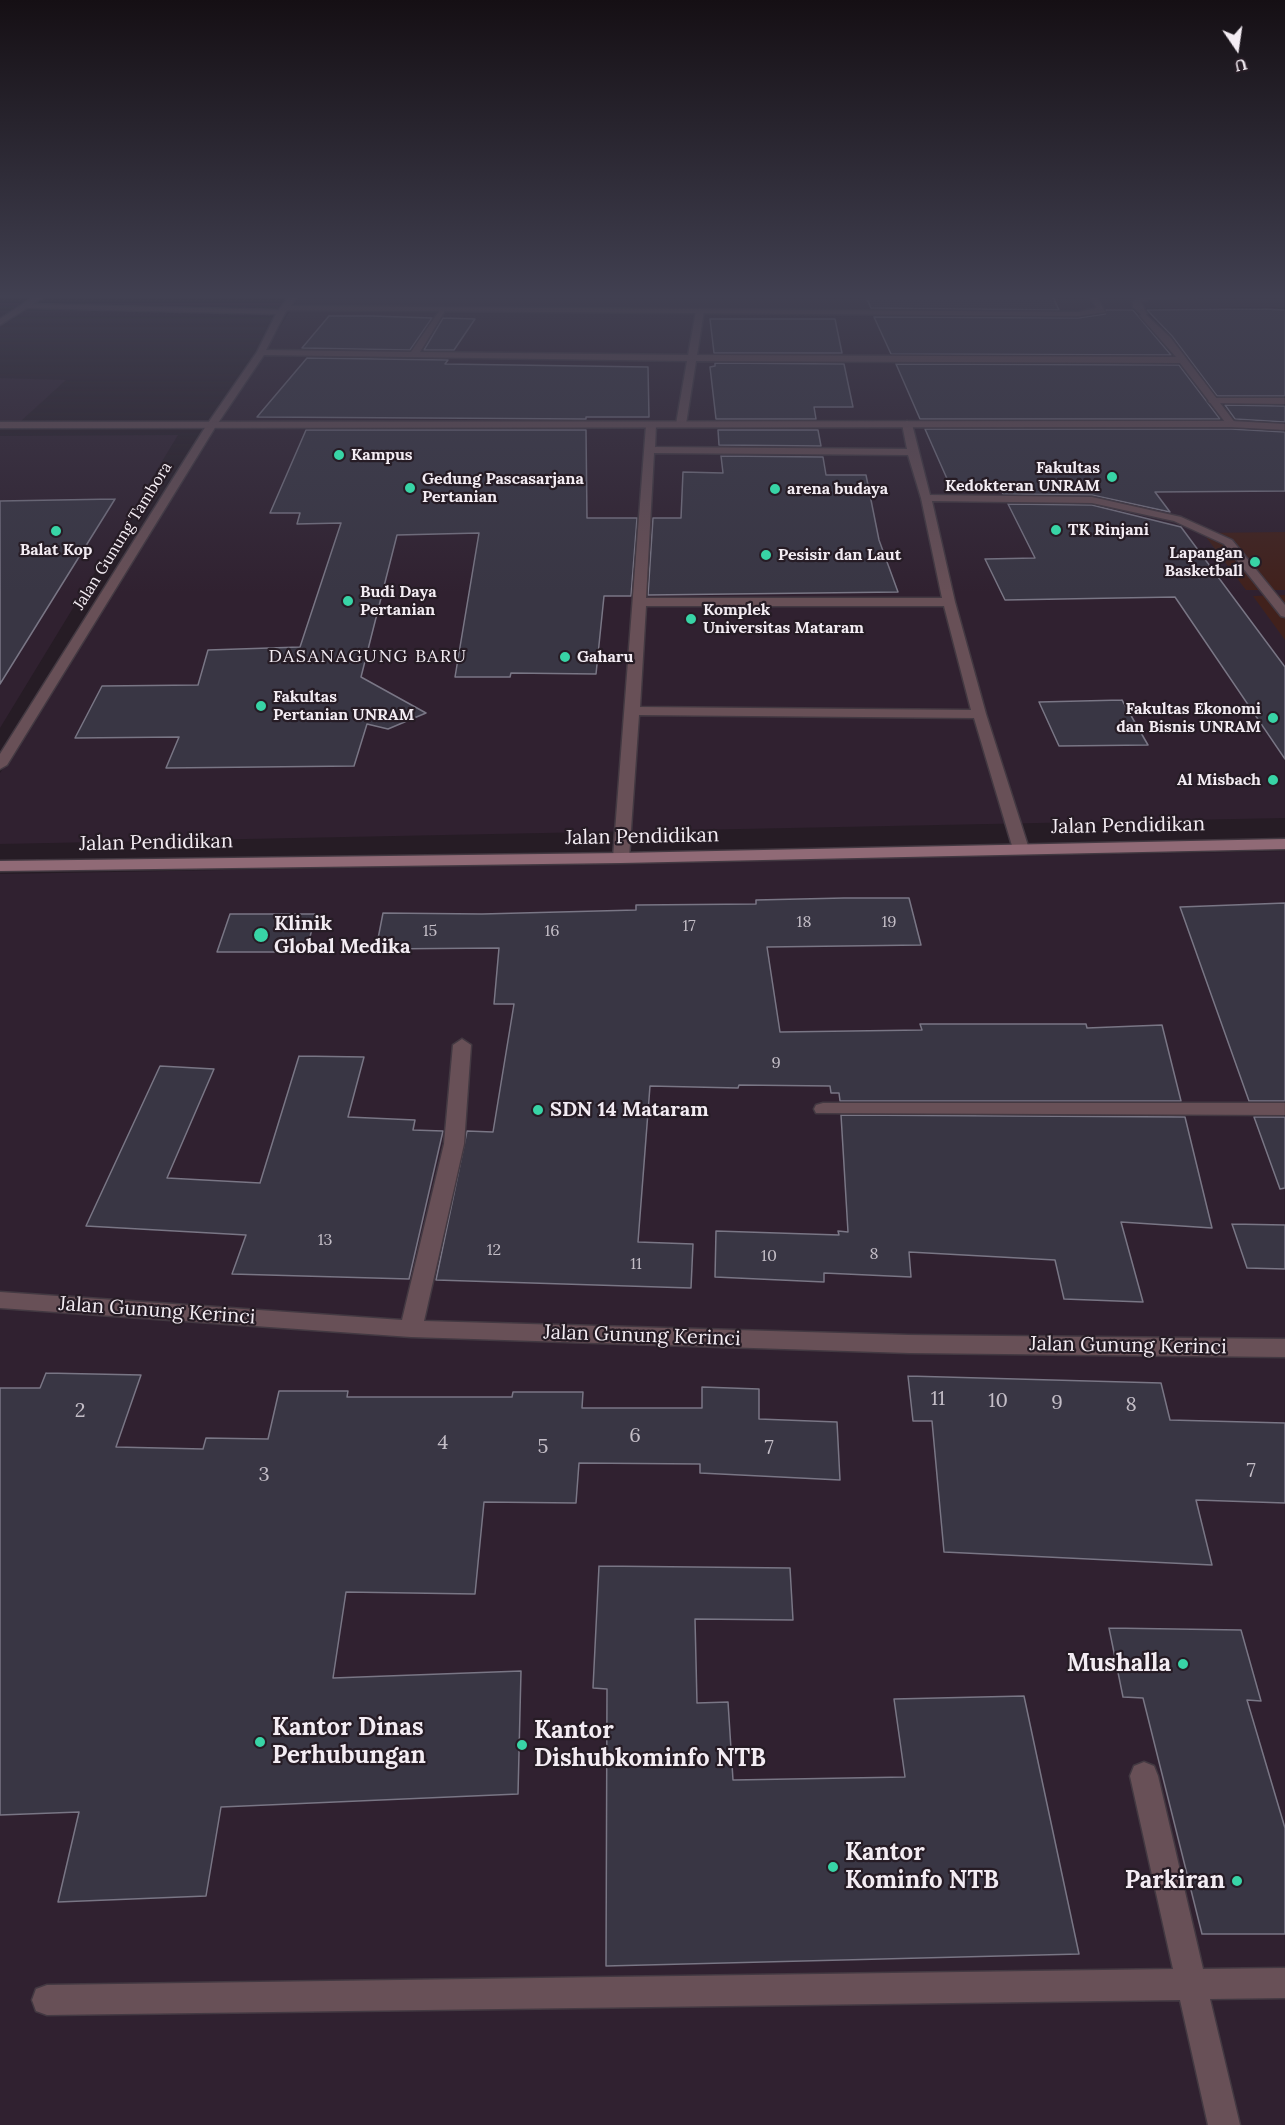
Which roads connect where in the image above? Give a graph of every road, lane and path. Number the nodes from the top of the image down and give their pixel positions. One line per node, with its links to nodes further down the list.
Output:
1 (233, 394): 11 (street, Jalan Gunung Tambora)
2 (686, 394): 6 (street)
3 (1208, 394): 4 (street)
4 (1213, 401): 5 (street); 8 (street)
5 (1285, 401)
6 (681, 424): 7 (street); 10 (street)
7 (907, 424): 8 (street); 14 (street)
8 (1231, 424): 12 (street)
9 (0, 425): 11 (street)
10 (651, 425): 11 (street); 13 (street)
11 (212, 426): 21 (street, Jalan Gunung Tambora)
12 (1285, 428)
13 (649, 450): 14 (street); 16 (street)
14 (912, 452): 15 (street)
15 (926, 498): 17 (street); 18 (street)
16 (638, 602): 17 (street); 19 (street)
17 (950, 602): 20 (street)
18 (1285, 613)
19 (633, 711): 20 (street); 24 (street)
20 (979, 714): 23 (street)
21 (0, 765)
22 (1285, 844): 23 (main road, Jalan Pendidikan)
23 (1021, 849): 24 (main road, Jalan Pendidikan)
24 (621, 858): 25 (main road, Jalan Pendidikan)
25 (0, 866)
26 (462, 1045): 30 (street)
27 (823, 1109): 28 (street)
28 (1285, 1109)
29 (0, 1300): 30 (street, Jalan Gunung Kerinci)
30 (411, 1329): 31 (street, Jalan Gunung Kerinci)
31 (1285, 1348)
32 (1144, 1776): 34 (street)
33 (1285, 1983): 34 (street)
34 (1192, 1984): 35 (street); 36 (street)
35 (47, 2000)
36 (1224, 2125)

